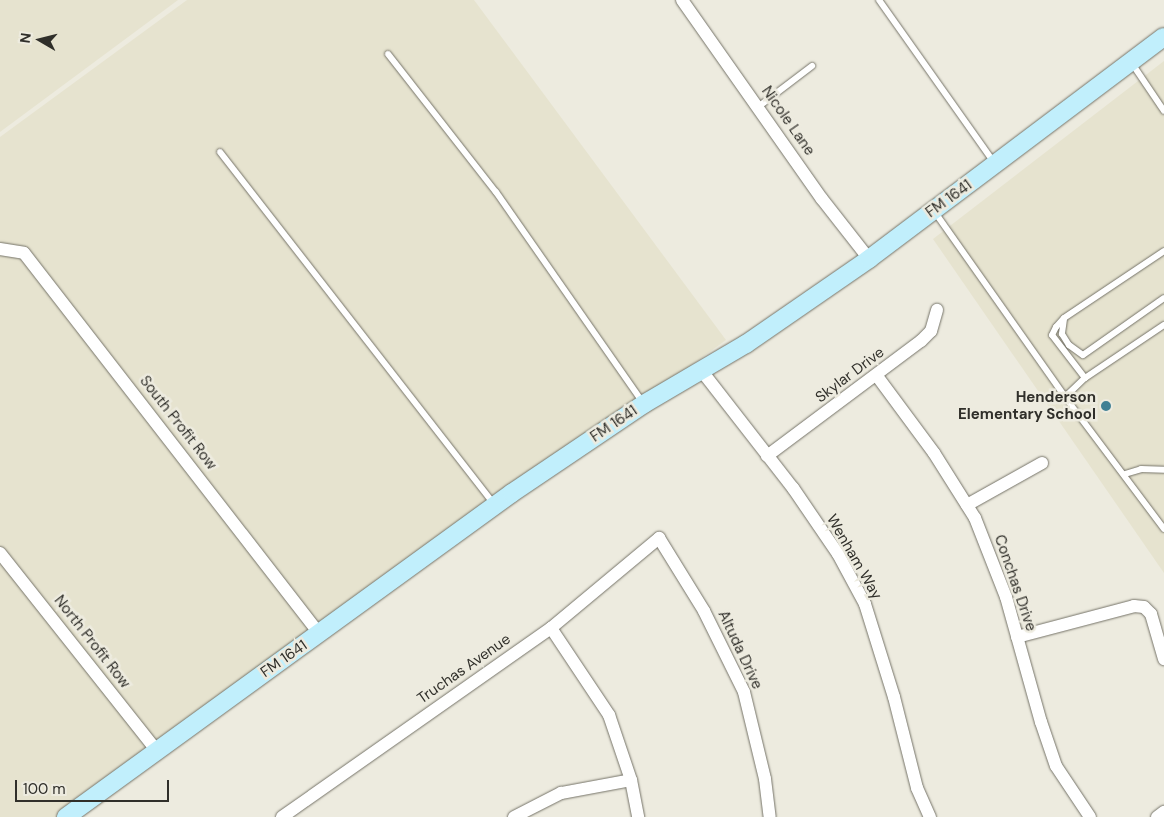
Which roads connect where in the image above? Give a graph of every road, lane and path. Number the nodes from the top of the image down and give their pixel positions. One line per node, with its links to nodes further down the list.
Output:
1 (682, 0): 7 (street, Nicole Lane)
2 (879, 0): 10 (lane)
3 (1164, 37): 5 (main road, FM 1641 / FM 1641)
4 (388, 54): 23 (lane)
5 (1131, 62): 8 (lane); 10 (main road, FM 1641 / FM 1641)
6 (812, 66): 7 (lane)
7 (758, 107): 14 (street, Nicole Lane)
8 (1164, 111)
9 (220, 152): 28 (lane)
10 (995, 165): 11 (main road, FM 1641 / FM 1641)
11 (934, 210): 14 (main road, FM 1641 / FM 1641); 22 (lane)
12 (0, 249): 34 (street, South Profit Row)
13 (1164, 251): 17 (lane)
14 (869, 259): 19 (main road, FM 1641 / FM 1641)
15 (1164, 298): 17 (lane)
16 (937, 310): 20 (street, Skylar Drive)
17 (1064, 318): 21 (lane)
18 (1164, 325): 21 (lane)
19 (701, 370): 23 (main road, FM 1641 / FM 1641); 24 (street, Wenham Way)
20 (877, 376): 24 (street, Skylar Drive); 29 (street, Conchas Drive)
21 (1084, 378): 22 (lane)
22 (1065, 397): 27 (lane)
23 (644, 404): 28 (main road, FM 1641 / FM 1641)
24 (767, 456): 45 (street, Wenham Way)
25 (1042, 463): 29 (street)
26 (1164, 470): 27 (lane)
27 (1125, 474): 30 (lane)
28 (495, 505): 34 (main road, FM 1641 / FM 1641)
29 (967, 505): 35 (street, Conchas Drive)
30 (1164, 529)
31 (658, 538): 33 (street, Truchas Avenue); 44 (street, Altuda Drive)
32 (0, 553): 37 (street, North Profit Row)
33 (551, 628): 38 (street); 41 (street, Truchas Avenue)
34 (320, 634): 37 (main road, FM 1641 / FM 1641)
35 (1017, 637): 36 (street); 46 (street, Conchas Drive)
36 (1164, 659)
37 (158, 752): 40 (main road, FM 1641 / FM 1641)
38 (631, 780): 42 (street); 43 (street)
39 (1164, 812): 47 (street)
40 (66, 817)
41 (282, 817)
42 (514, 817)
43 (638, 817)
44 (770, 817)
45 (930, 817)
46 (1090, 817)
47 (1157, 817)

